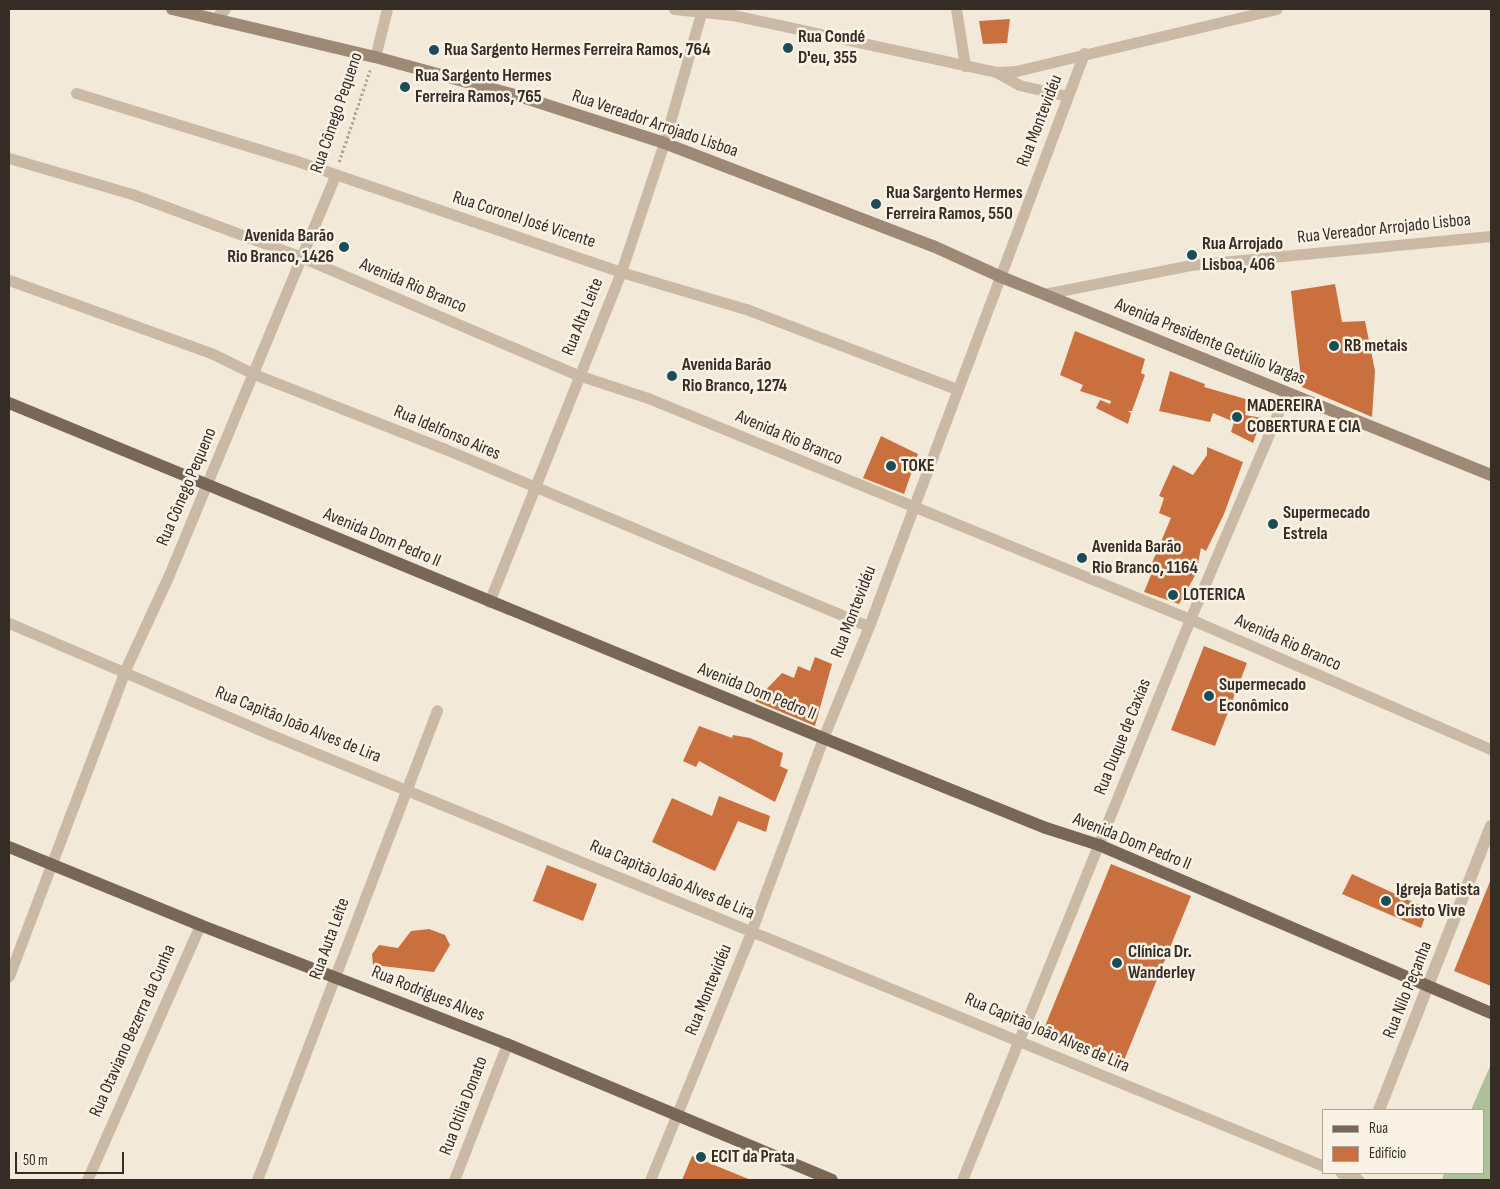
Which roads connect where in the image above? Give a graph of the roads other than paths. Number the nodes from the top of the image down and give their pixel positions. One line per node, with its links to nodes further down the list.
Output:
1 (172, 9): 11 (main road, Rua Vereador Arrojado Lisboa)
2 (225, 9): 11 (street)
3 (387, 9): 13 (street, Rua Cônego Pequeno)
4 (674, 9): 8 (street)
5 (723, 9): 10 (street)
6 (956, 9): 14 (street)
7 (1277, 9): 12 (street)
8 (701, 13): 10 (street); 18 (street, Rua Alta Leite)
9 (752, 14): 10 (street); 14 (street)
10 (733, 15)
11 (216, 20): 13 (main road, Rua Vereador Arrojado Lisboa)
12 (1084, 53): 15 (street); 17 (street, Rua Montevidéu)
13 (375, 57): 18 (main road, Rua Vereador Arrojado Lisboa)
14 (966, 66): 15 (street)
15 (996, 72): 17 (street)
16 (76, 93): 20 (street, Rua Coronel José Vicente)
17 (1068, 96): 24 (street, Rua Montevidéu)
18 (664, 143): 23 (street, Rua Alta Leite); 24 (main road, Rua Vereador Arrojado Lisboa)
19 (9, 158): 22 (street, Avenida Rio Branco)
20 (335, 175): 22 (street, Rua Cônego Pequeno); 23 (street, Rua Coronel José Vicente)
21 (1491, 236): 26 (street, Rua Vereador Arrojado Lisboa)
22 (301, 257): 27 (street, Rua Cônego Pequeno); 28 (street, Avenida Rio Branco)
23 (621, 272): 28 (street, Rua Alta Leite); 29 (street, Rua Coronel José Vicente)
24 (999, 276): 26 (main road, Avenida Presidente Getúlio Vargas); 29 (street, Rua Montevidéu)
25 (9, 280): 27 (street, Rua Idelfonso Aires)
26 (1044, 294): 30 (main road, Avenida Presidente Getúlio Vargas)
27 (254, 374): 33 (street, Rua Cônego Pequeno); 34 (street, Rua Idelfonso Aires)
28 (578, 375): 34 (street, Rua Alta Leite); 35 (street, Avenida Rio Branco)
29 (957, 389): 35 (street, Rua Montevidéu)
30 (1287, 392): 32 (main road, Avenida Presidente Getúlio Vargas); 37 (street, Rua Duque de Caxias)
31 (9, 403): 33 (main road, Avenida Dom Pedro II)
32 (1491, 475)
33 (206, 484): 36 (main road, Avenida Dom Pedro II); 40 (street, Rua Cônego Pequeno)
34 (532, 488): 36 (street, Rua Alta Leite); 39 (street, Rua Idelfonso Aires)
35 (913, 509): 37 (street, Avenida Rio Branco); 39 (street, Rua Montevidéu)
36 (490, 602): 42 (main road, Avenida Dom Pedro II)
37 (1190, 619): 43 (street, Avenida Rio Branco); 46 (street, Rua Duque de Caxias)
38 (9, 624): 40 (street, Rua Capitão João Alves de Lira)
39 (869, 626): 42 (street, Rua Montevidéu)
40 (125, 670): 44 (street, Rua Capitão João Alves de Lira); 48 (street, Rua Cônego Pequeno)
41 (437, 710): 44 (street, Rua Auta Leite)
42 (823, 738): 46 (main road, Avenida Dom Pedro II); 50 (street, Rua Montevidéu)
43 (1491, 748)
44 (407, 788): 50 (street, Rua Capitão João Alves de Lira); 52 (street, Rua Auta Leite)
45 (1491, 826): 53 (street, Rua Nilo Peçanha)
46 (1099, 845): 53 (main road, Avenida Dom Pedro II); 55 (street, Rua Duque de Caxias)
47 (9, 846): 48 (main road, Rua Rodrigues Alves)
48 (49, 864): 49 (main road, Rua Rodrigues Alves); 51 (street, Rua Cônego Pequeno)
49 (200, 925): 52 (main road, Rua Rodrigues Alves); 60 (street, Rua Otaviano Bezerra da Cunha)
50 (751, 932): 55 (street, Rua Capitão João Alves de Lira); 58 (street, Rua Montevidéu)
51 (9, 976)
52 (336, 976): 56 (main road, Rua Rodrigues Alves); 61 (street, Rua Auta Leite)
53 (1429, 987): 54 (main road, Avenida Dom Pedro II); 57 (street, Rua Nilo Peçanha)
54 (1491, 1013)
55 (1020, 1042): 59 (street, Rua Capitão João Alves de Lira); 65 (street, Rua Duque de Caxias)
56 (507, 1044): 58 (main road, Rua Rodrigues Alves); 62 (street, Rua Otilia Donato)
57 (1379, 1109)
58 (677, 1118): 63 (street, Rua Montevidéu); 64 (main road, Rua Rodrigues Alves)
59 (1322, 1165)
60 (87, 1180)
61 (257, 1180)
62 (454, 1180)
63 (650, 1180)
64 (832, 1180)
65 (962, 1180)

